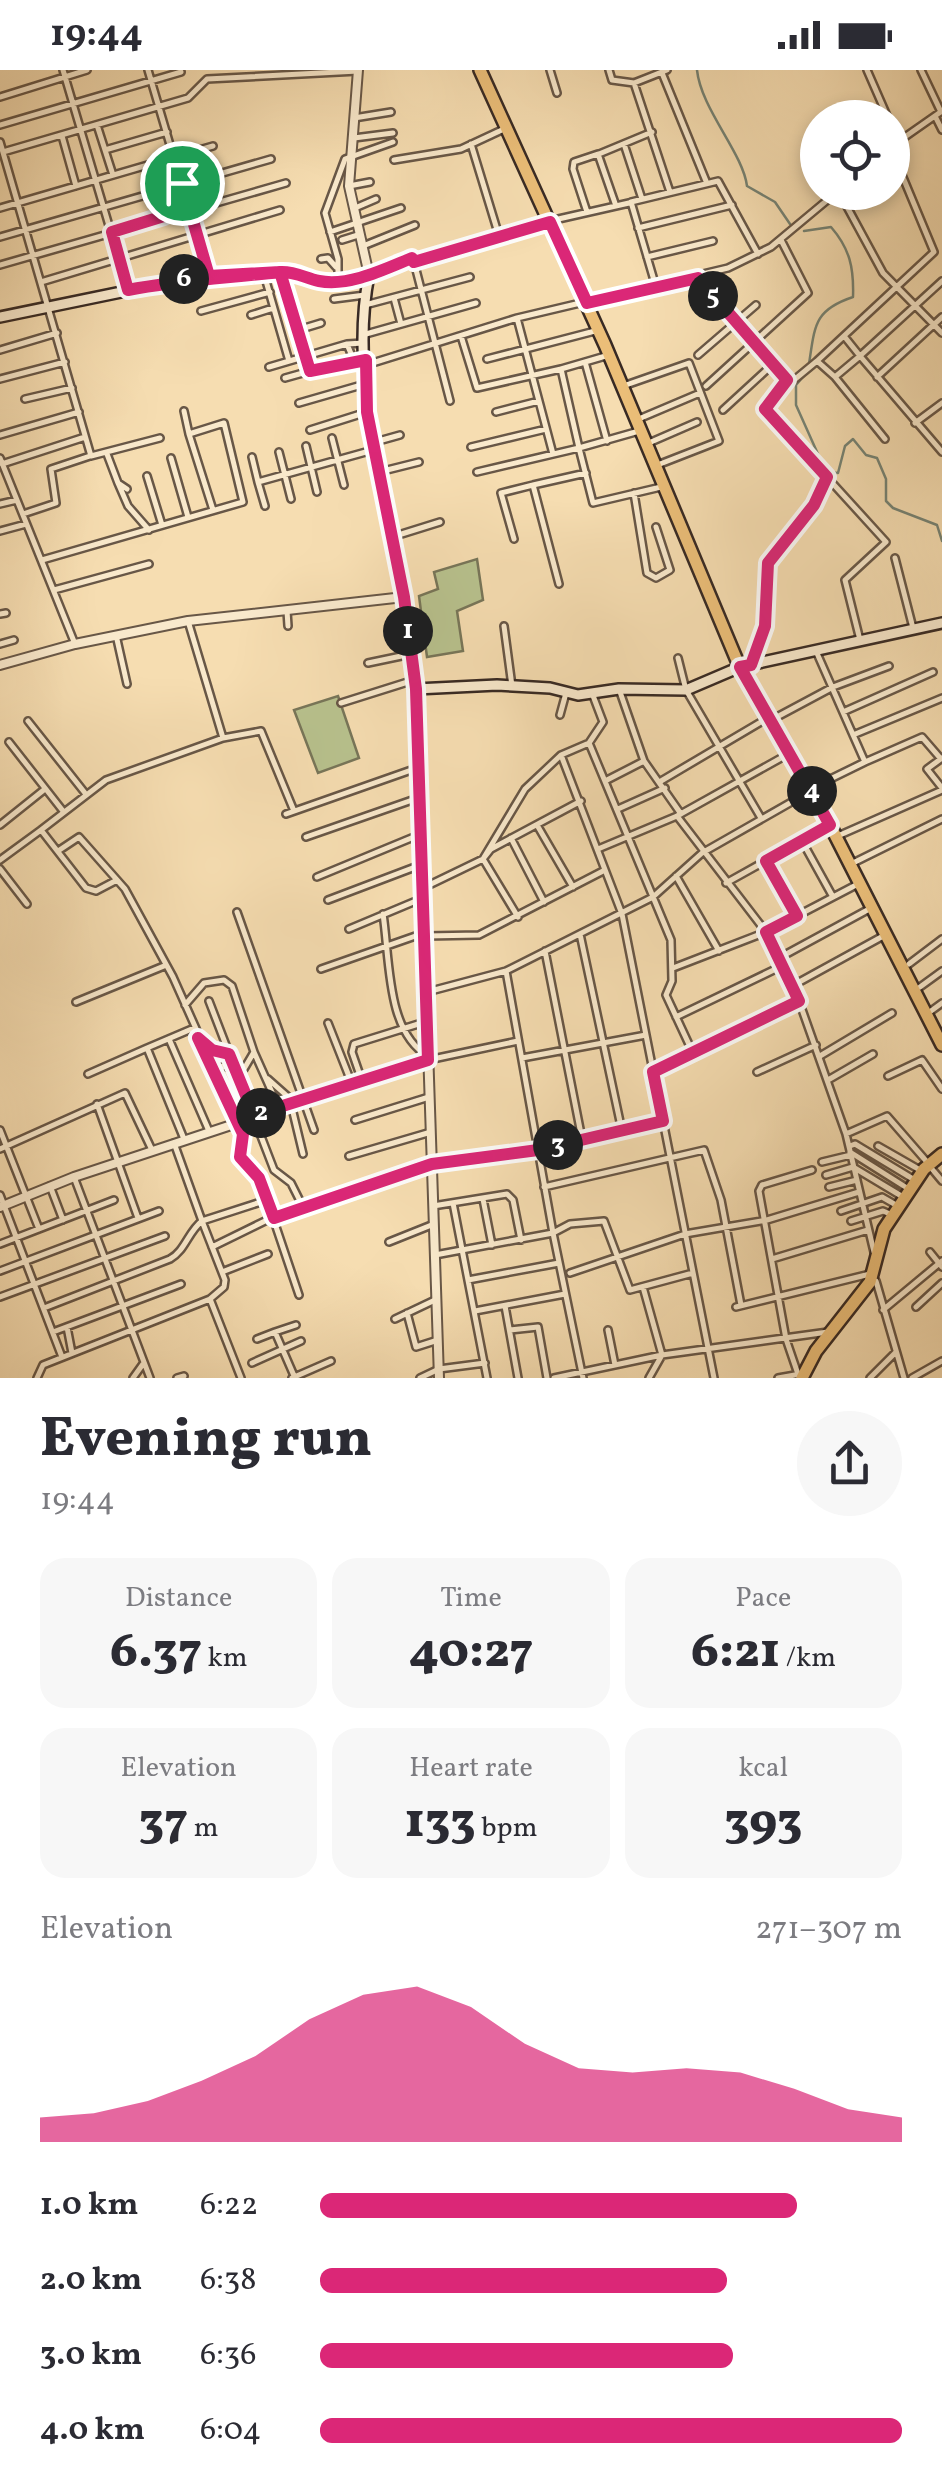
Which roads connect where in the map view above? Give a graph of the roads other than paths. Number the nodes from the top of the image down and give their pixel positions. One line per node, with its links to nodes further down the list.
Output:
1 (87, 70): 11 (street)
2 (148, 70): 12 (street)
3 (358, 70): 18 (street); 21 (street)
4 (483, 70): 24 (main road); 74 (main road)
5 (550, 70): 14 (street)
6 (609, 70): 13 (street)
7 (867, 70): 16 (street)
8 (921, 70): 20 (street)
9 (664, 71): 13 (street); 49 (street)
10 (182, 72): 12 (street)
11 (64, 73): 15 (street); 17 (street)
12 (152, 80): 17 (street); 18 (street)
13 (634, 82): 28 (street)
14 (557, 93)
15 (0, 96)
16 (880, 100)
17 (74, 103): 22 (street); 25 (street)
18 (159, 106): 23 (street); 27 (street)
19 (392, 112): 21 (street)
20 (939, 113): 26 (street); 30 (street)
21 (354, 118): 32 (street)
22 (0, 125)
23 (97, 125): 25 (street); 38 (street)
24 (506, 127): 35 (street); 74 (main road)
25 (82, 130): 31 (street); 47 (street)
26 (942, 130)
27 (167, 132): 38 (street); 41 (street)
28 (652, 132): 36 (street); 56 (street)
29 (393, 133): 32 (street)
30 (910, 133)
31 (62, 136): 39 (street); 53 (street)
32 (351, 138): 42 (street)
33 (0, 142): 39 (street)
34 (393, 142): 42 (street)
35 (471, 144): 44 (street); 82 (street)
36 (624, 144): 40 (street); 59 (street)
37 (213, 146): 41 (street)
38 (105, 150): 45 (street)
39 (2, 152): 46 (street)
40 (598, 154): 64 (street); 72 (street)
41 (175, 157): 45 (street); 51 (street)
42 (348, 157): 54 (street); 80 (street)
43 (271, 159): 51 (street)
44 (394, 160)
45 (114, 175): 47 (street)
46 (11, 177): 48 (street); 60 (street)
47 (97, 180): 53 (street); 63 (street)
48 (0, 181)
49 (706, 181): 56 (street); 62 (street)
50 (370, 182): 54 (street)
51 (182, 183): 55 (street); 67 (street)
52 (286, 184): 67 (street)
53 (76, 186): 60 (street)
54 (350, 186): 68 (street)
55 (156, 190): 63 (street); 73 (street)
56 (670, 192): 59 (street)
57 (910, 192): 105 (street)
58 (376, 199): 68 (street)
59 (642, 199): 61 (street)
60 (19, 202): 65 (street); 76 (street)
61 (631, 202): 64 (street); 77 (street)
62 (732, 205): 77 (street); 88 (street)
63 (104, 206): 76 (street); 79 (street)
64 (616, 206): 72 (street)
65 (0, 208)
66 (401, 208): 78 (street)
67 (189, 209): 73 (street); 81 (street)
68 (352, 209): 78 (street)
69 (280, 210): 81 (street)
70 (817, 210): 85 (street)
71 (848, 210): 105 (street)
72 (587, 212): 74 (street)
73 (164, 216): 79 (street)
74 (552, 221): 82 (street); 113 (main road)
75 (415, 225): 87 (street)
76 (26, 228): 83 (street); 89 (street)
77 (638, 228): 90 (street)
78 (357, 231): 80 (street); 84 (street); 87 (street)
79 (112, 232): 89 (street); 91 (street)
80 (330, 232): 95 (street)
81 (197, 236): 91 (street); 99 (street)
82 (499, 236): 93 (street)
83 (0, 237)
84 (342, 240)
85 (781, 240): 88 (street); 138 (street)
86 (714, 241): 90 (street)
87 (361, 247): 98 (street)
88 (758, 254): 101 (street)
89 (33, 255): 94 (street); 104 (street)
90 (647, 258): 106 (street)
91 (120, 259): 104 (street); 107 (street)
92 (320, 259): 95 (street)
93 (414, 262): 98 (street); 108 (street)
94 (0, 265)
95 (336, 267): 102 (street)
96 (280, 272): 97 (main road); 102 (main road); 129 (street)
97 (264, 274): 99 (main road); 109 (street)
98 (368, 275): 102 (main road); 112 (main road)
99 (209, 276): 107 (main road)
100 (470, 277): 108 (street)
101 (698, 278): 106 (street); 125 (street)
102 (338, 280)
103 (942, 281): 116 (street)
104 (41, 282): 117 (street)
105 (897, 286): 116 (street); 134 (street)
106 (656, 287): 113 (street)
107 (128, 290): 117 (main road)
108 (423, 290): 110 (street); 121 (street)
109 (270, 292): 118 (street); 119 (street)
110 (394, 298): 112 (street); 127 (street)
111 (334, 299): 112 (street)
112 (365, 300): 135 (main road)
113 (589, 302): 124 (street); 130 (main road); 162 (main road)
114 (476, 303): 121 (street)
115 (756, 306): 125 (street)
116 (916, 306): 128 (street); 144 (street)
117 (49, 307): 122 (main road); 131 (street)
118 (274, 308): 120 (street); 146 (street)
119 (201, 311)
120 (251, 315)
121 (430, 316): 127 (street); 136 (street)
122 (0, 317)
123 (942, 317): 128 (street)
124 (517, 318): 133 (street); 139 (street)
125 (736, 322): 138 (street); 142 (street)
126 (321, 323): 129 (street)
127 (401, 324): 135 (street)
128 (934, 324): 132 (street); 157 (street)
129 (298, 330): 143 (street)
130 (599, 330): 139 (street); 141 (main road)
131 (57, 333): 140 (street); 148 (street)
132 (942, 333)
133 (461, 336): 136 (street); 156 (street)
134 (844, 336): 144 (street); 147 (street)
135 (366, 339): 137 (street); 150 (main road)
136 (435, 343): 150 (street); 167 (street)
137 (347, 344): 143 (street); 149 (street)
138 (755, 344): 152 (street); 165 (street)
139 (526, 349): 145 (street); 156 (street)
140 (0, 350)
141 (610, 355): 151 (street); 178 (main road)
142 (698, 355)
143 (305, 356): 146 (street); 155 (street)
144 (860, 356): 157 (street); 160 (street)
145 (487, 359)
146 (289, 361): 153 (street)
147 (816, 361): 160 (street); 163 (street)
148 (65, 362): 158 (street); 164 (street)
149 (354, 362): 150 (street); 155 (street)
150 (366, 362): 161 (main road)
151 (585, 362): 154 (street); 188 (street)
152 (773, 364): 163 (street); 171 (street)
153 (270, 367)
154 (560, 369): 156 (street); 193 (street)
155 (310, 371): 159 (street)
156 (532, 376): 168 (street)
157 (877, 377): 177 (street)
158 (0, 378)
159 (286, 378)
160 (836, 378): 187 (street)
161 (365, 384): 169 (street); 174 (main road)
162 (626, 385): 165 (street); 178 (main road)
163 (788, 385): 212 (street)
164 (72, 388): 166 (street); 173 (street)
165 (703, 390): 178 (street); 204 (street)
166 (25, 399)
167 (450, 400)
168 (539, 401): 175 (street); 179 (street)
169 (299, 403)
170 (942, 403): 177 (street)
171 (723, 410)
172 (184, 411): 181 (street)
173 (80, 412): 182 (street); 184 (street)
174 (367, 412): 180 (street); 191 (main road)
175 (496, 412)
176 (697, 422): 189 (street)
177 (915, 423): 195 (street)
178 (641, 424): 188 (street); 189 (main road); 217 (main road)
179 (546, 429): 192 (street); 197 (street)
180 (310, 430)
181 (189, 434): 225 (street); 225 (street)
182 (0, 435)
183 (400, 435): 191 (street)
184 (85, 438): 198 (street); 202 (street)
185 (160, 438): 196 (street)
186 (332, 438): 201 (street)
187 (884, 438)
188 (607, 441): 193 (street)
189 (650, 442): 204 (main road)
190 (306, 446): 205 (street)
191 (373, 446): 201 (street); 206 (main road)
192 (470, 447)
193 (579, 448): 197 (street); 208 (street)
194 (279, 452): 210 (street)
195 (942, 452)
196 (107, 454): 198 (street); 214 (street)
197 (553, 454): 207 (street)
198 (91, 456): 226 (street)
199 (252, 457): 213 (street)
200 (171, 458): 227 (street)
201 (338, 460): 205 (street); 215 (street)
202 (1, 461): 209 (street)
203 (419, 462): 206 (street)
204 (660, 464): 258 (main road)
205 (310, 468): 210 (street); 219 (street)
206 (379, 472): 234 (main road)
207 (477, 472)
208 (586, 473): 216 (street); 220 (street)
209 (3, 475): 222 (street)
210 (284, 475): 213 (street); 221 (street)
211 (147, 476): 230 (street)
212 (827, 477): 250 (street); 258 (street)
213 (258, 482): 224 (street)
214 (118, 483): 218 (street); 232 (street)
215 (344, 484)
216 (533, 486): 235 (street); 239 (street)
217 (664, 486): 220 (street); 258 (main road)
218 (127, 488)
219 (317, 492)
220 (634, 493): 231 (street)
221 (291, 499)
222 (17, 500): 223 (street); 226 (street)
223 (0, 504)
224 (264, 506)
225 (212, 510): 227 (street)
226 (23, 514): 229 (street)
227 (188, 517): 230 (street)
228 (440, 522): 234 (street)
229 (27, 524): 233 (street); 237 (street)
230 (162, 524): 232 (street)
231 (656, 528)
232 (150, 530): 237 (street)
233 (0, 531)
234 (392, 536): 241 (main road)
235 (514, 540)
236 (895, 558): 247 (street)
237 (42, 560): 240 (street)
238 (149, 564): 240 (street)
239 (559, 584)
240 (54, 590): 252 (street)
241 (404, 597): 242 (street); 254 (main road)
242 (287, 612): 243 (street); 245 (street)
243 (188, 621): 248 (street); 276 (street)
244 (942, 623): 247 (main road)
245 (288, 626)
246 (504, 626): 263 (street)
247 (914, 630): 250 (main road)
248 (116, 635): 252 (street); 261 (street)
249 (14, 640): 251 (street)
250 (860, 640): 253 (main road)
251 (0, 644)
252 (75, 644): 257 (street)
253 (815, 649): 258 (main road); 264 (street)
254 (411, 654): 256 (street); 262 (main road)
255 (678, 658): 266 (street)
256 (368, 664)
257 (0, 666)
258 (746, 666): 266 (main road); 273 (main road)
259 (889, 666): 264 (street)
260 (933, 672): 271 (street)
261 (128, 684)
262 (416, 684): 263 (main road); 270 (street); 285 (street)
263 (512, 686): 268 (main road)
264 (833, 687): 271 (street); 273 (street)
265 (619, 689): 266 (main road); 267 (main road); 283 (street)
266 (686, 690): 279 (street)
267 (592, 692): 268 (main road); 278 (street)
268 (566, 693): 272 (street)
269 (942, 698): 275 (street)
270 (341, 703)
271 (843, 712): 275 (street)
272 (560, 715)
273 (772, 718): 279 (street); 280 (main road); 291 (main road)
274 (28, 721): 293 (street)
275 (853, 735): 284 (street)
276 (223, 738): 285 (street); 293 (street)
277 (9, 742): 289 (street)
278 (589, 743): 281 (street); 286 (street)
279 (721, 746): 287 (street); 288 (street)
280 (790, 753): 288 (street); 291 (main road)
281 (562, 756): 295 (street); 314 (street)
282 (941, 758): 284 (street); 292 (street)
283 (644, 761): 286 (street); 287 (street)
284 (865, 762): 291 (street)
285 (420, 767): 294 (street)
286 (606, 780): 296 (street)
287 (661, 781): 290 (street)
288 (741, 782): 298 (street); 299 (street)
289 (46, 788): 297 (street); 302 (street)
290 (665, 788): 296 (street); 298 (street)
291 (813, 789): 299 (street); 303 (main road); 306 (main road)
292 (942, 789): 306 (street)
293 (85, 794): 297 (street)
294 (421, 797): 305 (street); 307 (street)
295 (580, 801): 301 (street); 311 (street)
296 (617, 809): 308 (street)
297 (64, 811): 304 (street)
298 (679, 815): 308 (street); 313 (street)
299 (762, 819): 313 (street)
300 (942, 819): 317 (street)
301 (537, 824): 309 (street); 326 (street)
302 (0, 825)
303 (830, 825): 310 (street); 324 (main road)
304 (41, 830): 312 (street); 315 (street)
305 (421, 834): 318 (street); 322 (street)
306 (840, 835): 317 (main road)
307 (306, 837)
308 (628, 837): 311 (street); 328 (street)
309 (511, 838): 314 (street); 331 (street)
310 (802, 840): 316 (street); 329 (street)
311 (598, 850): 320 (street)
312 (58, 851): 323 (street); 323 (street)
313 (702, 853): 321 (street); 325 (street)
314 (483, 859): 327 (street); 338 (street)
315 (0, 860)
316 (766, 861): 325 (street); 337 (street)
317 (854, 862): 349 (main road)
318 (422, 864): 327 (street); 330 (street)
319 (0, 869): 332 (street)
320 (605, 870): 326 (street); 336 (street)
321 (676, 876): 328 (street); 347 (street)
322 (318, 877)
323 (117, 880): 350 (street)
324 (860, 882): 329 (street); 333 (main road)
325 (726, 883): 340 (street)
326 (573, 887): 331 (street)
327 (425, 892): 335 (street); 341 (street)
328 (653, 897): 336 (street); 353 (street)
329 (833, 897): 337 (street)
330 (328, 900)
331 (544, 902): 338 (street)
332 (27, 904)
333 (873, 907): 343 (main road); 348 (street)
334 (237, 912): 399 (street)
335 (383, 914): 339 (street); 345 (street)
336 (622, 914): 342 (street); 370 (street)
337 (797, 916): 340 (street)
338 (518, 917): 341 (street)
339 (349, 929)
340 (766, 932): 347 (street); 348 (street)
341 (426, 934): 345 (street); 358 (street)
342 (580, 934): 346 (street); 375 (street)
343 (887, 934): 356 (street); 376 (main road)
344 (942, 939): 349 (street)
345 (388, 946): 352 (street); 369 (street)
346 (544, 950): 355 (street); 379 (street)
347 (719, 951): 353 (street)
348 (778, 958): 351 (street)
349 (909, 964): 357 (main road)
350 (164, 966): 361 (street); 362 (street)
351 (782, 966): 356 (street); 365 (street)
352 (321, 969)
353 (672, 969): 365 (street)
354 (942, 971): 357 (street)
355 (506, 972): 358 (street); 374 (street)
356 (792, 986): 360 (street)
357 (920, 987): 363 (main road)
358 (427, 992): 366 (street)
359 (209, 1001): 382 (street)
360 (799, 1001): 377 (street); 381 (street)
361 (76, 1002)
362 (185, 1004): 368 (street); 380 (street)
363 (938, 1006): 371 (main road)
364 (892, 1013): 384 (street)
365 (676, 1017): 381 (street)
366 (428, 1021): 369 (street); 385 (street)
367 (328, 1023): 396 (street)
368 (194, 1028): 372 (street); 373 (street)
369 (401, 1028): 385 (street); 395 (street)
370 (646, 1035): 375 (street); 389 (street)
371 (942, 1035)
372 (198, 1038): 382 (street); 387 (street)
373 (169, 1039): 378 (street); 409 (street)
374 (518, 1041): 385 (street); 386 (street)
375 (604, 1043): 379 (street); 410 (street)
376 (942, 1044)
377 (816, 1045): 384 (street); 390 (street)
378 (147, 1048): 391 (street); 414 (street)
379 (566, 1050): 386 (street); 415 (street)
380 (254, 1052): 388 (street); 393 (street)
381 (693, 1053): 389 (street)
382 (229, 1054): 388 (street)
383 (874, 1054): 394 (street)
384 (820, 1056): 394 (street)
385 (428, 1058): 395 (street); 398 (street)
386 (522, 1058): 421 (street)
387 (210, 1065): 388 (street); 406 (street)
388 (236, 1070): 403 (street)
389 (653, 1072): 405 (street)
390 (757, 1072)
391 (88, 1074)
392 (888, 1076): 397 (street)
393 (265, 1077): 400 (street); 402 (street)
394 (828, 1080): 413 (street)
395 (362, 1081): 396 (street)
396 (352, 1084): 399 (street)
397 (942, 1088)
398 (429, 1097): 404 (street); 411 (street)
399 (305, 1100): 400 (street); 408 (street)
400 (293, 1103): 402 (street); 423 (street)
401 (97, 1104): 417 (street); 420 (street); 425 (street)
402 (279, 1108): 403 (street)
403 (253, 1116): 406 (street); 412 (street); 448 (street)
404 (355, 1120)
405 (663, 1121): 410 (street); 426 (street)
406 (234, 1122): 409 (street); 412 (street)
407 (0, 1130): 417 (street)
408 (314, 1130)
409 (209, 1131): 414 (street)
410 (622, 1131): 415 (street)
411 (430, 1132): 424 (street); 428 (street)
412 (243, 1134): 443 (street)
413 (846, 1134): 422 (street); 434 (street)
414 (184, 1139): 416 (street)
415 (582, 1140): 421 (street)
416 (174, 1143): 420 (street); 457 (street)
417 (8, 1146): 419 (street); 440 (street)
418 (878, 1146): 434 (street)
419 (0, 1149)
420 (152, 1150): 425 (street)
421 (538, 1150): 428 (street); 437 (street)
422 (850, 1151): 427 (street); 429 (street); 434 (street)
423 (303, 1154)
424 (349, 1156)
425 (120, 1161): 432 (street); 453 (street)
426 (670, 1162): 437 (street); 460 (street); 465 (street)
427 (822, 1162)
428 (432, 1164): 447 (street); 448 (street)
429 (854, 1167): 431 (street); 433 (street); 434 (street)
430 (812, 1170): 456 (street)
431 (826, 1176)
432 (74, 1177): 436 (street); 450 (street)
433 (857, 1180): 438 (street); 439 (street)
434 (919, 1181): 435 (street); 446 (street); 452 (street); 476 (main road); 488 (main road)
435 (942, 1181)
436 (50, 1186): 440 (street); 455 (street)
437 (544, 1187): 463 (street)
438 (829, 1188)
439 (860, 1192): 446 (street); 456 (street)
440 (28, 1195): 444 (street); 461 (street)
441 (483, 1199): 445 (street); 468 (street); 471 (street)
442 (114, 1200): 450 (street)
443 (267, 1200): 454 (street); 457 (street)
444 (1, 1202): 467 (street)
445 (453, 1203): 447 (street); 473 (street)
446 (862, 1205): 451 (street); 452 (street)
447 (433, 1206): 459 (street)
448 (302, 1207): 454 (street)
449 (159, 1210): 453 (street)
450 (87, 1211): 455 (street); 464 (street)
451 (841, 1211)
452 (865, 1217): 458 (street); 462 (street)
453 (138, 1218): 464 (street)
454 (274, 1218): 472 (street); 496 (street)
455 (63, 1220): 461 (street)
456 (767, 1220): 460 (street); 481 (street)
457 (202, 1221): 472 (street); 490 (street)
458 (851, 1221)
459 (434, 1224): 469 (street); 477 (street)
460 (726, 1227): 465 (street); 500 (street)
461 (39, 1229): 467 (street)
462 (868, 1230): 476 (street); 481 (street)
463 (552, 1233): 468 (street); 478 (street); 482 (street)
464 (95, 1234): 479 (street); 480 (street)
465 (685, 1234): 478 (street); 486 (street)
466 (166, 1236): 479 (street)
467 (17, 1238): 470 (street); 480 (street)
468 (521, 1240): 471 (street)
469 (389, 1242)
470 (0, 1244)
471 (492, 1245): 473 (street)
472 (212, 1247): 485 (street)
473 (462, 1250): 477 (street); 489 (street)
474 (930, 1252): 483 (street)
475 (268, 1254): 485 (street)
476 (875, 1254): 488 (main road)
477 (435, 1255): 499 (street)
478 (617, 1258): 487 (street); 494 (street)
479 (104, 1259): 490 (street); 492 (street)
480 (26, 1260): 484 (street); 492 (street)
481 (772, 1260): 500 (street)
482 (558, 1263): 489 (street); 495 (street)
483 (941, 1264): 505 (street)
484 (0, 1271)
485 (222, 1272): 498 (street)
486 (693, 1273): 494 (street); 522 (street)
487 (570, 1274)
488 (874, 1277): 500 (street); 505 (street); 513 (main road); 535 (main road)
489 (468, 1280): 506 (street)
490 (114, 1282): 501 (street); 504 (street)
491 (942, 1283): 503 (street)
492 (34, 1284): 497 (street); 504 (street)
493 (182, 1284): 501 (street)
494 (643, 1287): 525 (street)
495 (565, 1294): 502 (street); 534 (street)
496 (300, 1296)
497 (0, 1297)
498 (210, 1299): 515 (street); 539 (street)
499 (437, 1299): 507 (street); 519 (street)
500 (779, 1299): 518 (street)
501 (122, 1306): 510 (street); 515 (street)
502 (505, 1306): 506 (street); 511 (street)
503 (916, 1307)
504 (44, 1308): 514 (street)
505 (884, 1310): 523 (street)
506 (474, 1311): 531 (street)
507 (407, 1313): 508 (street); 519 (street)
508 (394, 1319)
509 (296, 1324): 516 (street)
510 (67, 1327): 514 (street); 524 (street)
511 (510, 1330): 543 (street); 544 (street)
512 (608, 1330): 532 (street)
513 (831, 1331): 518 (street); 535 (main road)
514 (53, 1332): 526 (street)
515 (132, 1332): 524 (street); 529 (street)
516 (275, 1332): 517 (street); 521 (street)
517 (257, 1339)
518 (786, 1339): 522 (street); 535 (street)
519 (438, 1340): 533 (street)
520 (300, 1341): 521 (street)
521 (282, 1349): 530 (street); 540 (street)
522 (708, 1350): 525 (street); 546 (street)
523 (895, 1353): 548 (street); 549 (street)
524 (72, 1354): 526 (street)
525 (662, 1355): 532 (street); 545 (street)
526 (62, 1357): 536 (street)
527 (330, 1361): 540 (street)
528 (942, 1361): 550 (street)
529 (144, 1362): 537 (street); 538 (street)
530 (252, 1362)
531 (486, 1364): 533 (street); 542 (street)
532 (615, 1365): 534 (street)
533 (438, 1373): 541 (street)
534 (583, 1375): 544 (street)
535 (802, 1377): 547 (street)
536 (36, 1378)
537 (133, 1378)
538 (150, 1378)
539 (242, 1378)
540 (294, 1378)
541 (420, 1378)
542 (487, 1378)
543 (518, 1378)
544 (551, 1378)
545 (648, 1378)
546 (714, 1378)
547 (778, 1378)
548 (870, 1378)
549 (904, 1378)
550 (912, 1378)

